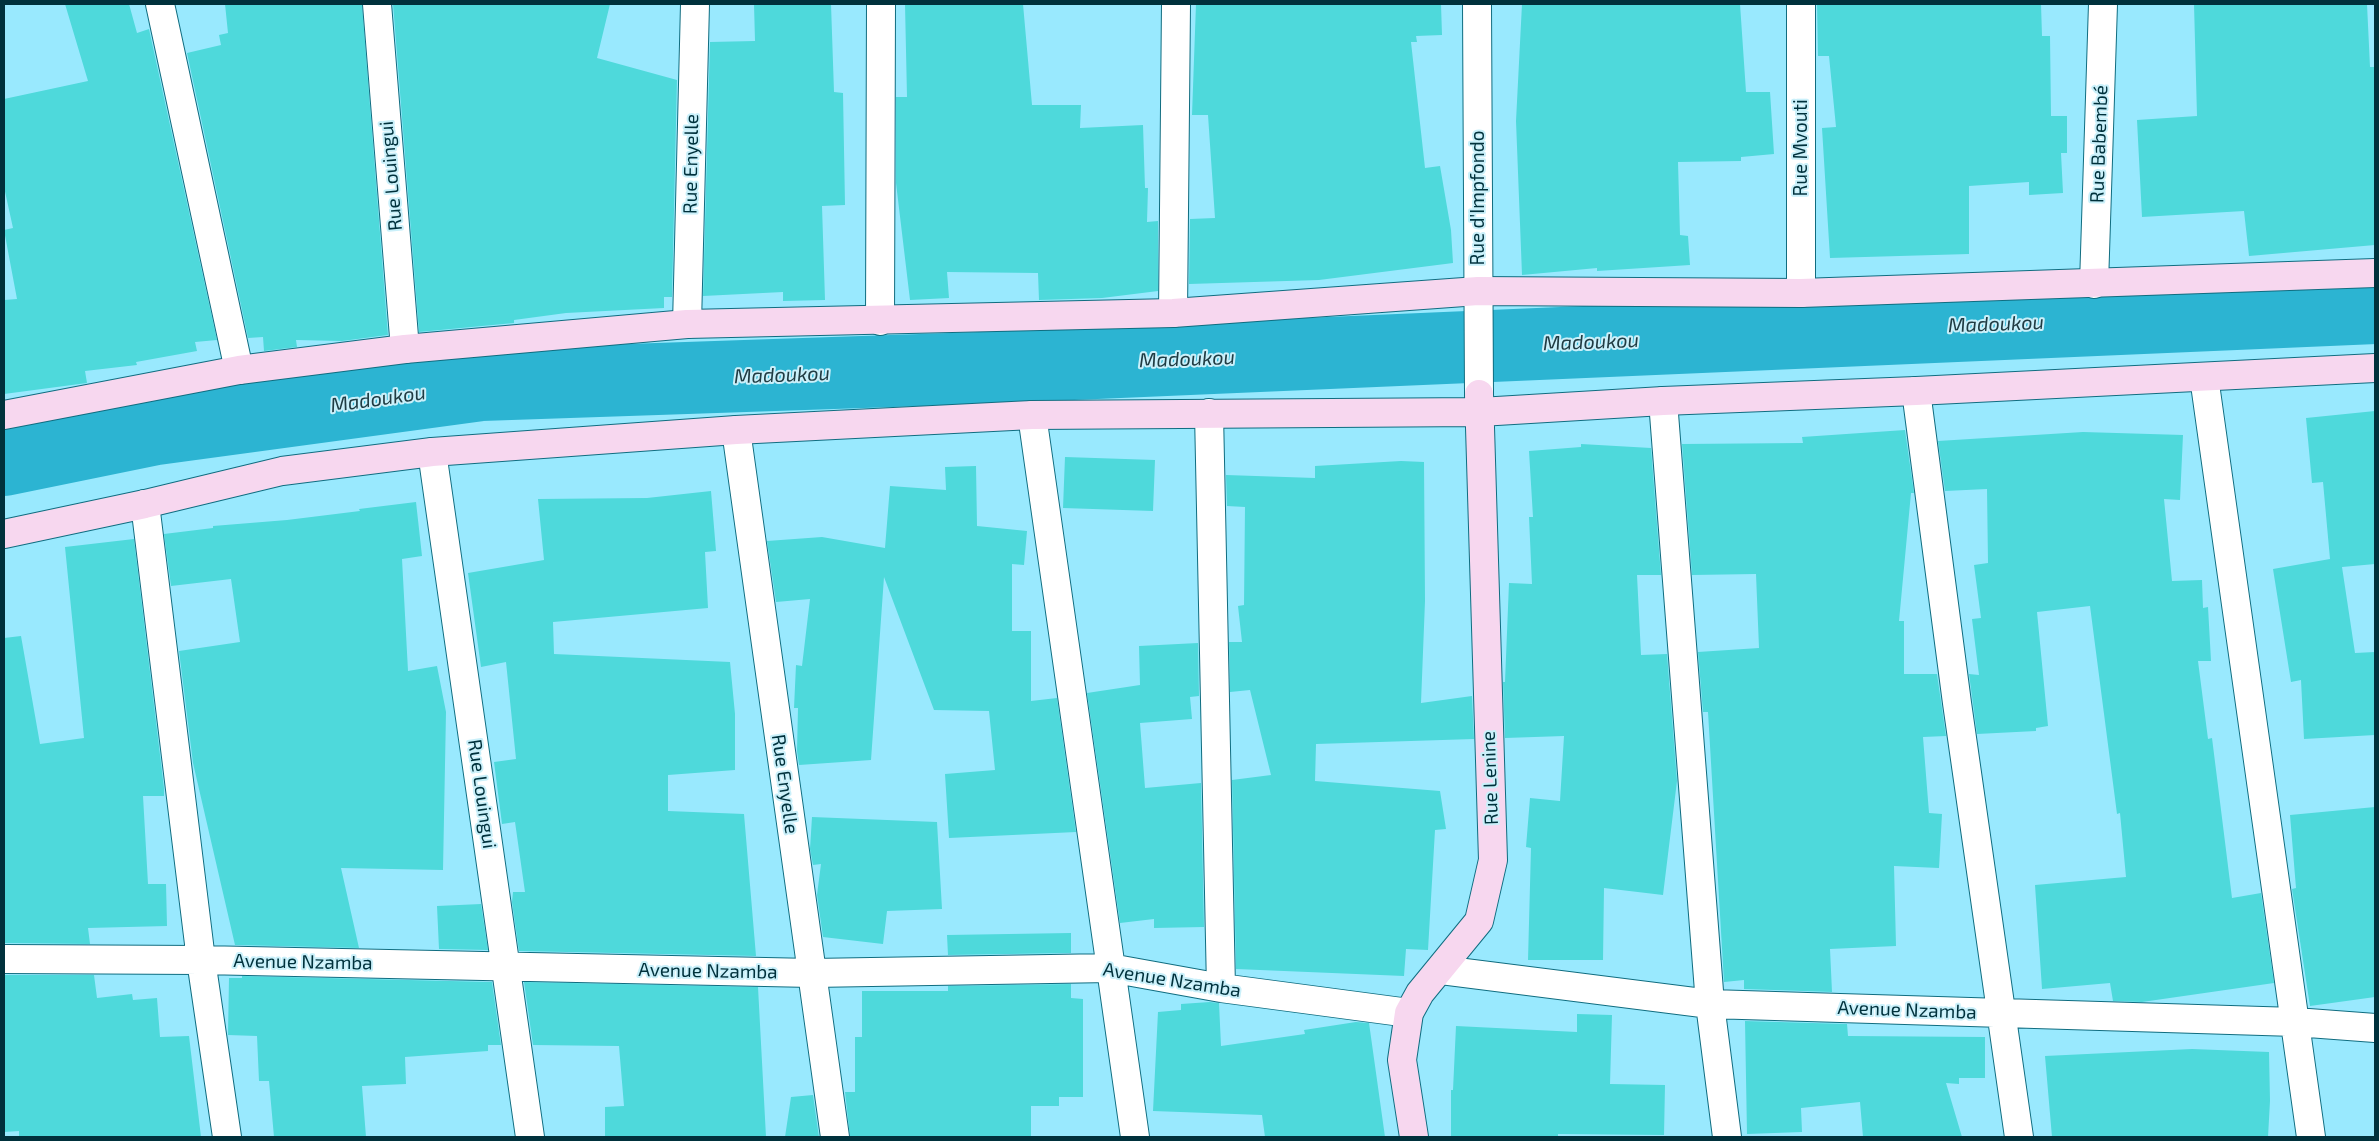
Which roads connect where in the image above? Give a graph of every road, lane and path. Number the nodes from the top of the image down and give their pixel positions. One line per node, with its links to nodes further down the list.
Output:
1 (160, 4): 18 (street)
2 (376, 4): 16 (street, Rue Louingui)
3 (695, 4): 15 (street, Rue Enyelle)
4 (881, 4): 14 (street)
5 (1176, 4): 13 (street)
6 (1477, 4): 12 (street, Rue d'Impfondo)
7 (1801, 4): 11 (street, Rue Mvouti)
8 (2103, 4): 10 (street, Rue Babembé)
9 (2375, 273): 10 (main road)
10 (2094, 284): 11 (main road)
11 (1801, 293): 12 (main road)
12 (1478, 304): 13 (main road); 22 (street, Rue d'Impfondo)
13 (1173, 313): 14 (main road)
14 (880, 321): 15 (main road)
15 (687, 324): 16 (main road)
16 (405, 349): 18 (main road)
17 (2375, 368): 19 (main road)
18 (239, 370): 24 (main road)
19 (2204, 377): 20 (main road); 40 (street)
20 (1916, 391): 21 (main road); 38 (street)
21 (1663, 401): 22 (main road); 37 (street)
22 (1479, 402): 23 (main road); 34 (main road, Rue Lenine)
23 (1209, 413): 25 (main road); 36 (street)
24 (4, 415)
25 (1032, 415): 26 (main road); 33 (street)
26 (736, 430): 27 (main road); 35 (street, Rue Enyelle)
27 (432, 452): 28 (main road); 32 (street, Rue Louingui)
28 (145, 504): 29 (main road); 31 (street)
29 (4, 534)
30 (4, 959): 31 (street, Avenue Nzamba)
31 (201, 960): 32 (street, Avenue Nzamba); 42 (street)
32 (507, 967): 35 (street, Avenue Nzamba); 43 (street, Rue Louingui)
33 (1110, 968): 35 (street, Avenue Nzamba); 36 (street, Avenue Nzamba); 45 (street)
34 (1441, 970): 37 (street, Avenue Nzamba); 39 (main road, Rue Lenine)
35 (812, 973): 44 (street, Rue Enyelle)
36 (1221, 988): 39 (street, Avenue Nzamba)
37 (1710, 1004): 38 (street, Avenue Nzamba); 47 (street)
38 (2001, 1012): 40 (street, Avenue Nzamba); 48 (street)
39 (1409, 1013): 46 (main road, Rue Lenine)
40 (2294, 1022): 41 (street, Avenue Nzamba); 49 (street)
41 (2375, 1028)
42 (227, 1137)
43 (530, 1137)
44 (835, 1137)
45 (1135, 1137)
46 (1414, 1137)
47 (1727, 1137)
48 (2019, 1137)
49 (2311, 1137)

